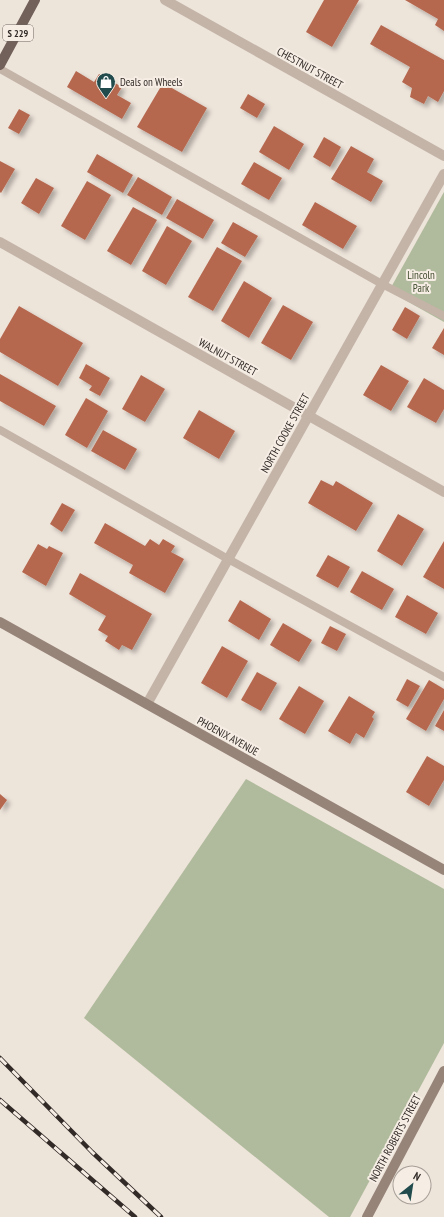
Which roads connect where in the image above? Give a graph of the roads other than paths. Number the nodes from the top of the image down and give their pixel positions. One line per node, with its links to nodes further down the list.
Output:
1 (35, 0): 3 (main road, S 229)
2 (164, 0): 5 (street, CHESTNUT STREET)
3 (0, 65)
4 (0, 70): 8 (lane)
5 (444, 156)
6 (444, 174): 8 (street, NORTH COOKE STREET)
7 (0, 242): 10 (street, WALNUT STREET)
8 (382, 284): 9 (lane); 10 (street, NORTH COOKE STREET)
9 (444, 316)
10 (308, 416): 12 (street, WALNUT STREET); 13 (street, NORTH COOKE STREET)
11 (0, 430): 13 (lane)
12 (444, 492)
13 (228, 559): 15 (lane); 16 (street, NORTH COOKE STREET)
14 (0, 622): 16 (street, PHOENIX AVENUE)
15 (444, 678)
16 (146, 704): 17 (street, PHOENIX AVENUE)
17 (444, 870)
18 (444, 1071): 19 (street, NORTH ROBERTS STREET)
19 (367, 1217)

